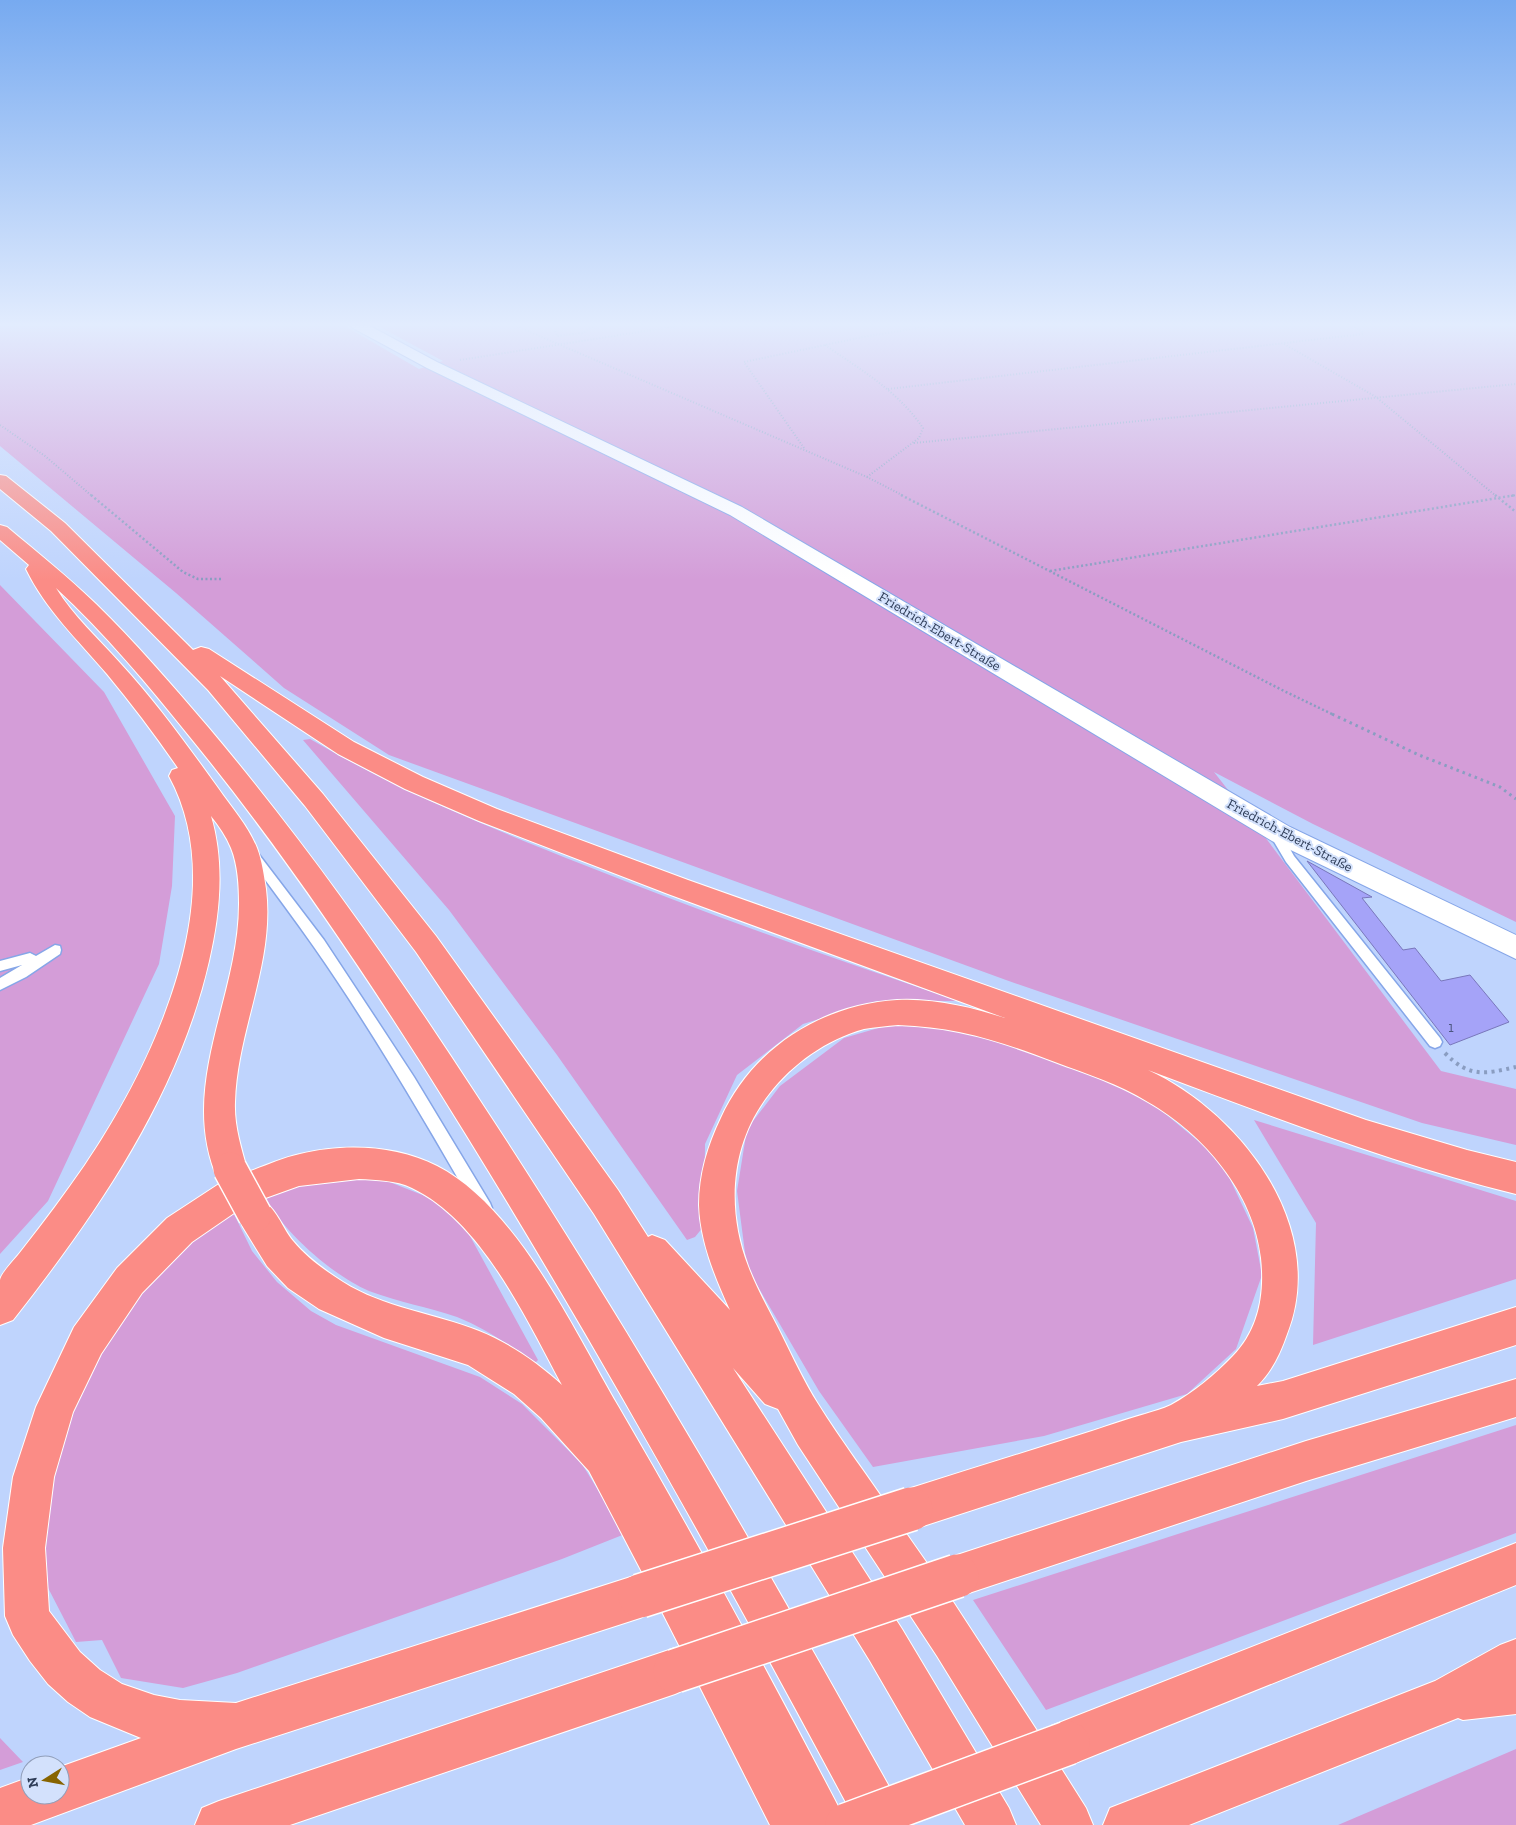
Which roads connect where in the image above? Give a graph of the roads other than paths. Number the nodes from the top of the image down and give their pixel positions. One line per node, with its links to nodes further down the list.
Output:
1 (526, 410): 8 (main road, Friedrich-Ebert-Straße)
2 (0, 480): 5 (highway)
3 (0, 531): 4 (highway)
4 (30, 556): 6 (highway); 35 (highway)
5 (167, 634): 15 (highway); 16 (highway)
6 (140, 702): 7 (highway); 18 (highway)
7 (233, 829): 17 (lane); 32 (highway, bridge)
8 (1281, 834): 9 (main road, Friedrich-Ebert-Straße); 14 (lane)
9 (1516, 948)
10 (55, 950): 13 (lane)
11 (30, 958): 12 (lane)
12 (0, 966)
13 (0, 985)
14 (1435, 1042)
15 (1516, 1178)
16 (606, 1202): 21 (highway); 36 (highway)
17 (514, 1263): 27 (highway); 33 (highway)
18 (0, 1307)
19 (1516, 1326): 22 (highway)
20 (1516, 1398): 31 (highway, bridge)
21 (804, 1417): 22 (highway); 37 (highway)
22 (1181, 1422): 27 (highway, bridge)
23 (1516, 1564): 34 (highway, bridge)
24 (1516, 1662): 26 (highway)
25 (1516, 1691): 26 (highway)
26 (1449, 1699): 38 (highway)
27 (236, 1726): 28 (highway)
28 (70, 1787)
29 (20, 1805): 30 (highway)
30 (0, 1812)
31 (219, 1825)
32 (796, 1825)
33 (822, 1825)
34 (847, 1825)
35 (884, 1825)
36 (992, 1825)
37 (1069, 1825)
38 (1127, 1825)

